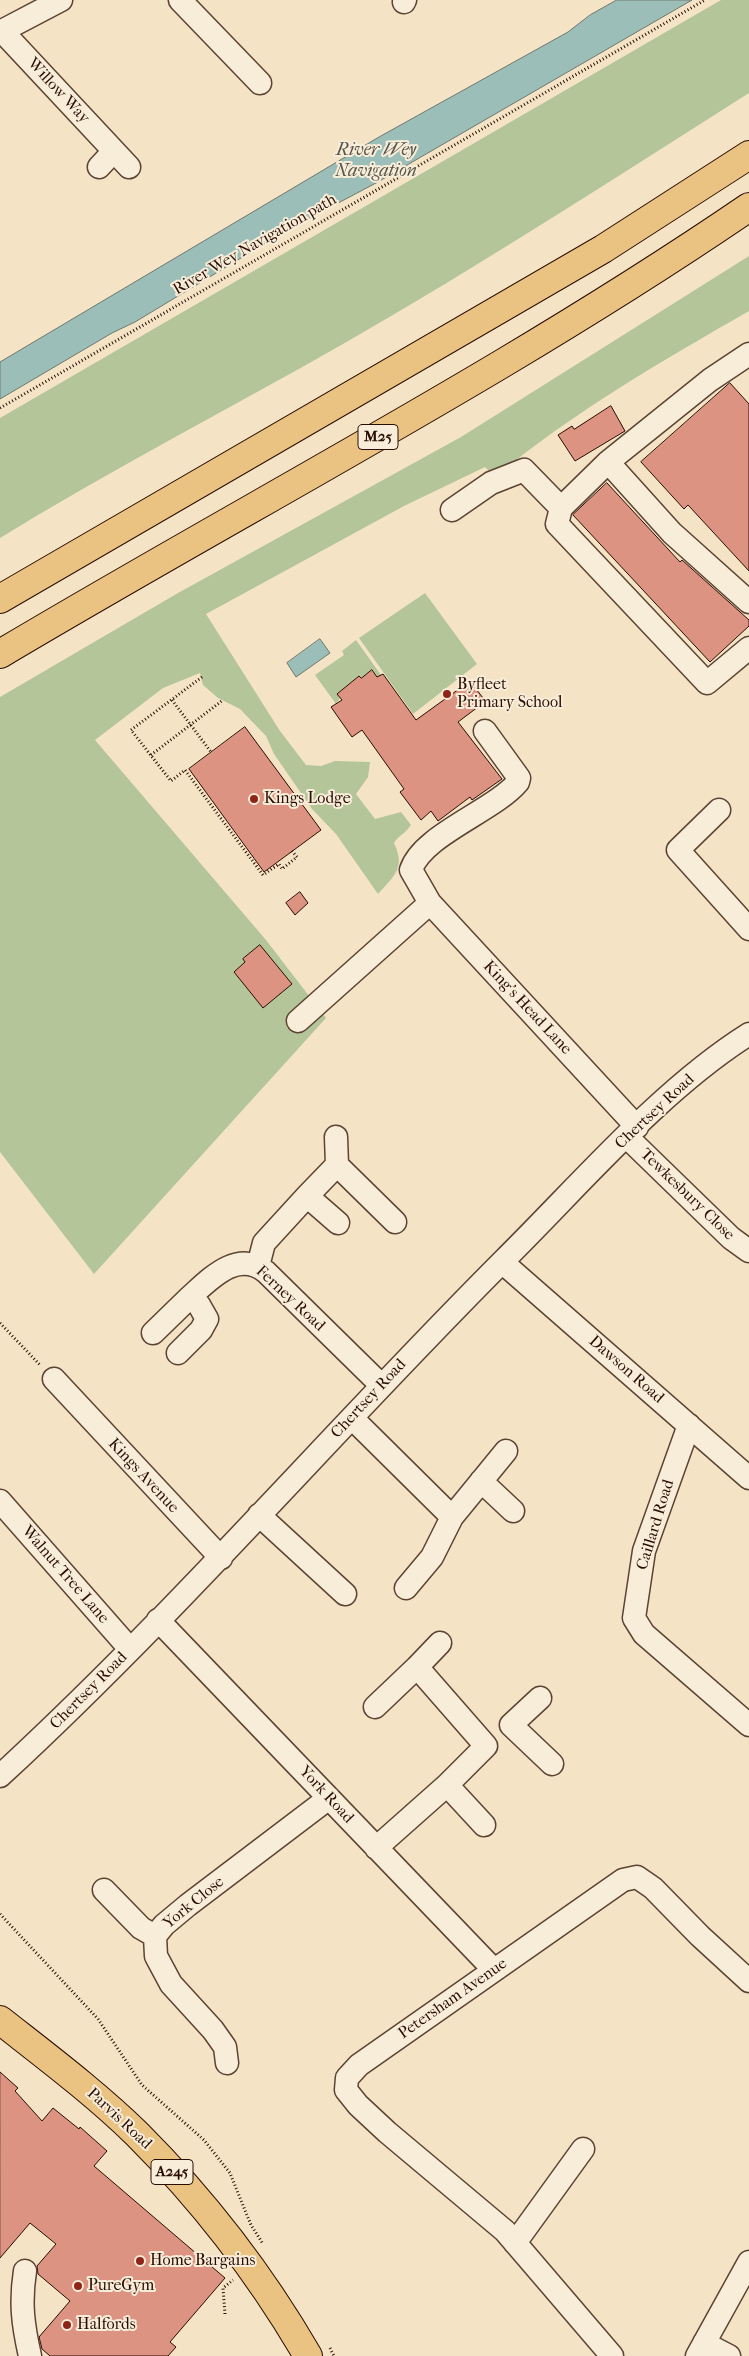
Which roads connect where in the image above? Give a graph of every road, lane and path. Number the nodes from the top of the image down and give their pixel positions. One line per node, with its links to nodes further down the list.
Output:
1 (61, 0): 4 (street)
2 (180, 0): 5 (street)
3 (705, 0): 10 (path, River Wey Navigation path)
4 (1, 32): 7 (street, Willow Way)
5 (260, 83)
6 (749, 155): 14 (main road)
7 (114, 162)
8 (749, 207): 17 (main road, M25)
9 (749, 354): 11 (street)
10 (0, 408)
11 (608, 462): 12 (street); 15 (street)
12 (561, 508): 13 (street); 16 (street)
13 (452, 510)
14 (0, 598)
15 (749, 602)
16 (749, 648)
17 (0, 654)
18 (202, 677): 19 (path)
19 (172, 700): 21 (path); 24 (path)
20 (222, 700): 21 (path)
21 (190, 724): 23 (path); 24 (path)
22 (485, 731): 27 (street)
23 (211, 752)
24 (151, 755): 26 (path)
25 (719, 810): 28 (street)
26 (292, 851)
27 (424, 895): 29 (street); 31 (street, King's Head Lane)
28 (749, 929)
29 (298, 1021)
30 (749, 1034): 31 (street, Chertsey Road)
31 (632, 1132): 37 (street, Tewkesbury Close); 38 (street, Chertsey Road)
32 (336, 1137): 33 (street)
33 (337, 1165): 34 (street); 35 (street)
34 (307, 1196): 36 (street); 39 (street)
35 (395, 1222)
36 (338, 1224)
37 (749, 1251)
38 (502, 1262): 45 (street, Chertsey Road); 47 (street, Dawson Road)
39 (258, 1266): 40 (street, Ferney Road); 45 (street, Ferney Road)
40 (190, 1297): 42 (street, Ferney Road); 43 (street)
41 (0, 1323): 44 (path)
42 (153, 1333)
43 (178, 1353)
44 (67, 1384): 55 (street, Kings Avenue)
45 (381, 1385): 46 (street, Chertsey Road)
46 (352, 1418): 53 (street, Chertsey Road); 54 (street)
47 (688, 1426): 49 (street, Dawson Road); 65 (street, Caillard Road)
48 (506, 1451): 50 (street)
49 (749, 1478)
50 (481, 1481): 52 (street); 54 (street)
51 (0, 1501): 60 (street, Walnut Tree Lane)
52 (513, 1511)
53 (259, 1515): 55 (street, Chertsey Road); 57 (street)
54 (452, 1517): 56 (street)
55 (221, 1558): 58 (street, Chertsey Road)
56 (406, 1588)
57 (345, 1594)
58 (158, 1620): 60 (street, Chertsey Road); 70 (street, York Road)
59 (440, 1643): 61 (street)
60 (130, 1649): 68 (street, Chertsey Road)
61 (417, 1667): 63 (street); 66 (street)
62 (540, 1698): 64 (street)
63 (375, 1706)
64 (511, 1725): 66 (street); 67 (street)
65 (749, 1725)
66 (486, 1746): 69 (street)
67 (552, 1764)
68 (0, 1776)
69 (447, 1786): 71 (street); 72 (street)
70 (330, 1798): 72 (street, York Road); 75 (street, York Close)
71 (484, 1825)
72 (376, 1848): 76 (street, York Road)
73 (104, 1890): 75 (street)
74 (0, 1914): 82 (path)
75 (155, 1936): 79 (street, York Close)
76 (494, 1970): 77 (street, Petersham Avenue); 81 (street, Petersham Avenue)
77 (749, 1981)
78 (0, 2020): 82 (main road, Parvis Road / A245)
79 (227, 2064)
80 (583, 2149): 81 (street)
81 (515, 2243): 90 (street, Petersham Avenue)
82 (258, 2258): 85 (path); 86 (main road, Parvis Road / A245)
83 (749, 2262): 87 (street)
84 (25, 2272): 88 (street)
85 (226, 2314)
86 (317, 2349): 89 (path)
87 (701, 2349): 91 (street)
88 (30, 2356)
89 (334, 2356)
90 (612, 2356)
91 (728, 2356)

